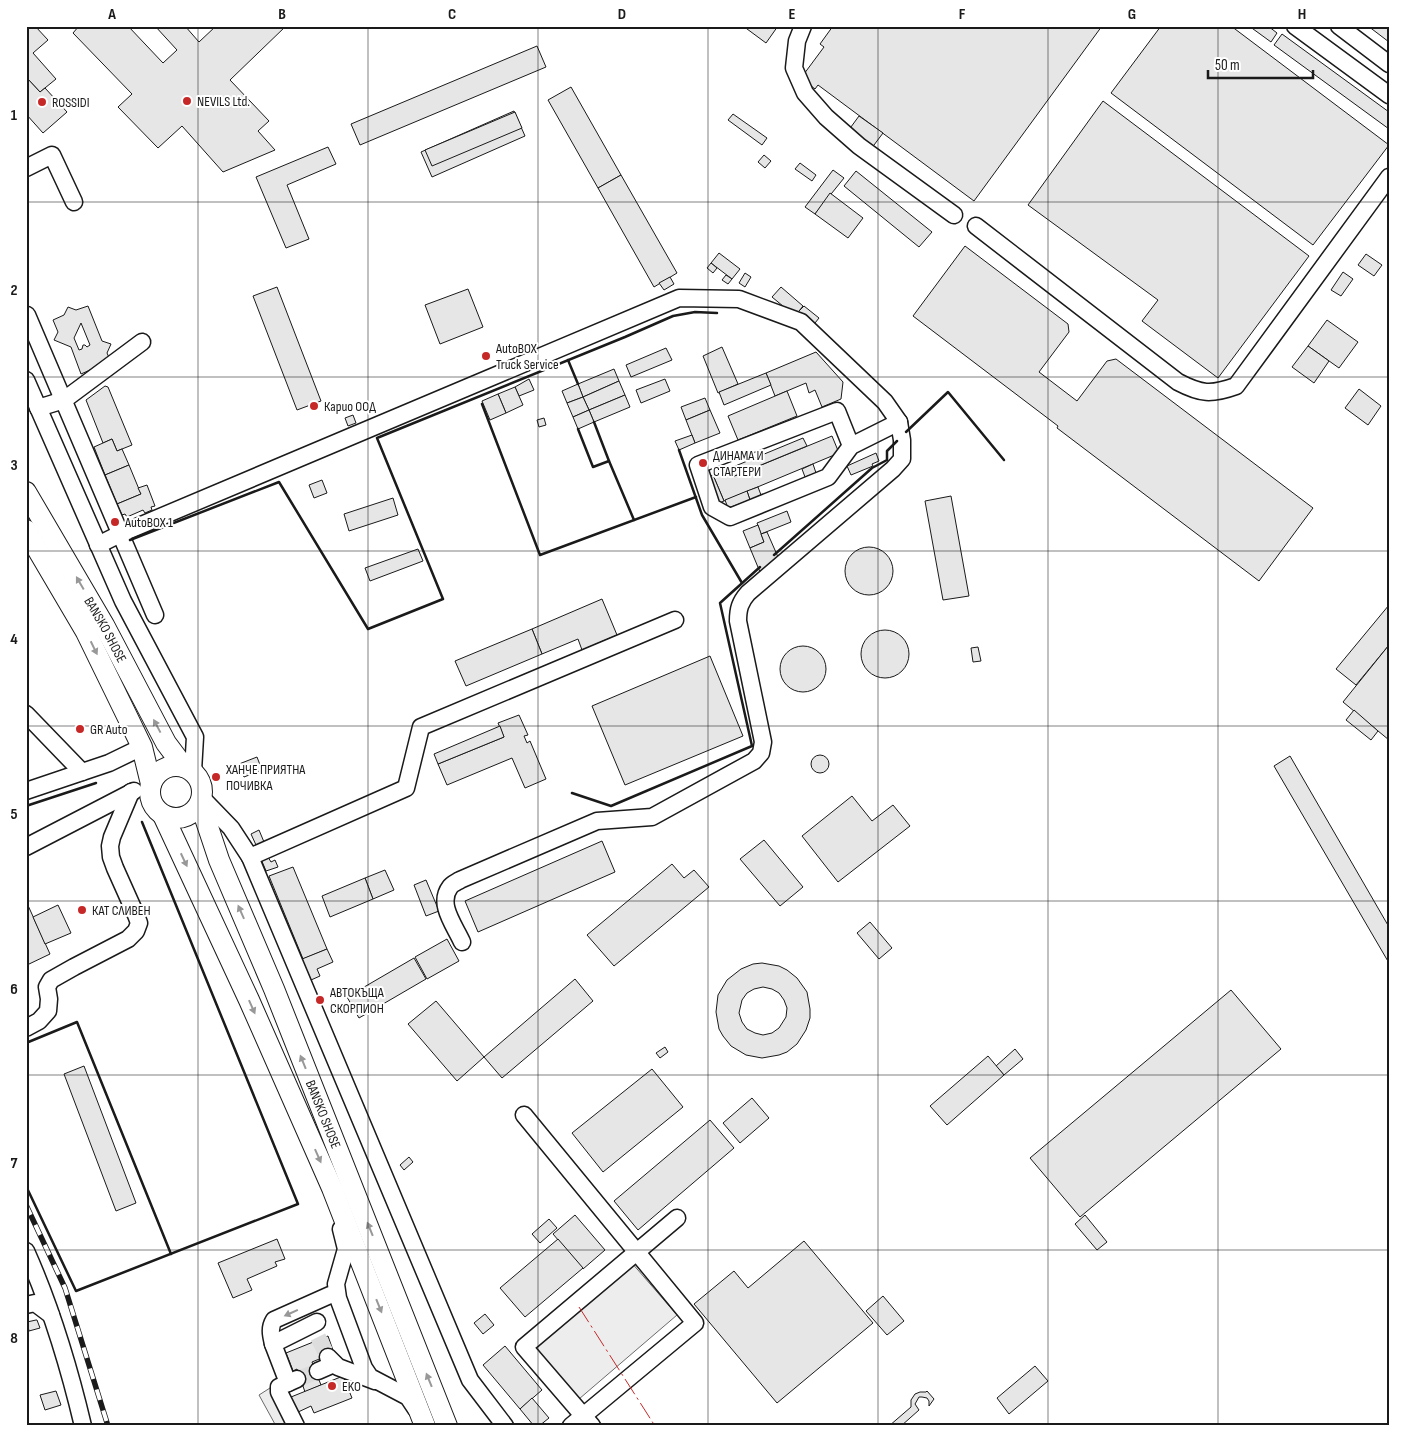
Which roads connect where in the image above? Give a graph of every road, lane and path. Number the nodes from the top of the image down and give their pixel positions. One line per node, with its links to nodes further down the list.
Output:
1 (803, 26): 9 (street)
2 (1295, 26): 5 (street)
3 (1339, 26): 4 (street)
4 (1389, 64)
5 (1389, 95)
6 (26, 168): 8 (street)
7 (1389, 177): 10 (street)
8 (74, 202)
9 (954, 215)
10 (976, 226)
11 (27, 315): 14 (street)
12 (142, 342): 14 (street)
13 (26, 380): 15 (street)
14 (64, 400): 15 (street); 20 (street)
15 (38, 408): 21 (street)
16 (898, 422): 17 (street); 20 (street); 36 (street)
17 (851, 446): 17 (street)
18 (26, 492): 27 (main road, BANSKO SHOSE, one-way to 18)
19 (26, 530): 26 (main road, BANSKO SHOSE, one-way to 26)
20 (120, 534): 21 (street); 22 (street)
21 (98, 545): 27 (street)
22 (156, 615)
23 (675, 620): 35 (street)
24 (26, 714): 25 (street)
25 (33, 730): 28 (street)
26 (142, 747): 28 (street); 29 (main road, BANSKO SHOSE)
27 (189, 769): 29 (main road); 32 (main road)
28 (82, 772): 30 (street)
29 (151, 785): 31 (street); 33 (main road)
30 (26, 791)
31 (130, 792): 34 (street); 37 (street)
32 (201, 800): 33 (main road); 35 (street); 53 (main road, BANSKO SHOSE, one-way to 32)
33 (163, 815): 39 (main road, BANSKO SHOSE, one-way to 39)
34 (26, 847)
35 (250, 857): 54 (street)
36 (462, 942)
37 (26, 1028)
38 (524, 1115): 42 (street)
39 (332, 1188): 43 (street); 50 (main road, BANSKO SHOSE, one-way to 50)
40 (677, 1218): 42 (street)
41 (26, 1252): 45 (street)
42 (636, 1252): 49 (street); 49 (street)
43 (333, 1289): 46 (street); 46 (street, one-way to 46); 48 (street)
44 (26, 1306): 45 (street)
45 (51, 1315): 51 (street)
46 (273, 1344): 52 (street)
47 (318, 1371): 48 (street)
48 (384, 1385): 50 (street)
49 (588, 1420): 55 (street)
50 (424, 1422)
51 (83, 1426)
52 (296, 1426)
53 (447, 1426)
54 (505, 1426)
55 (571, 1426)

